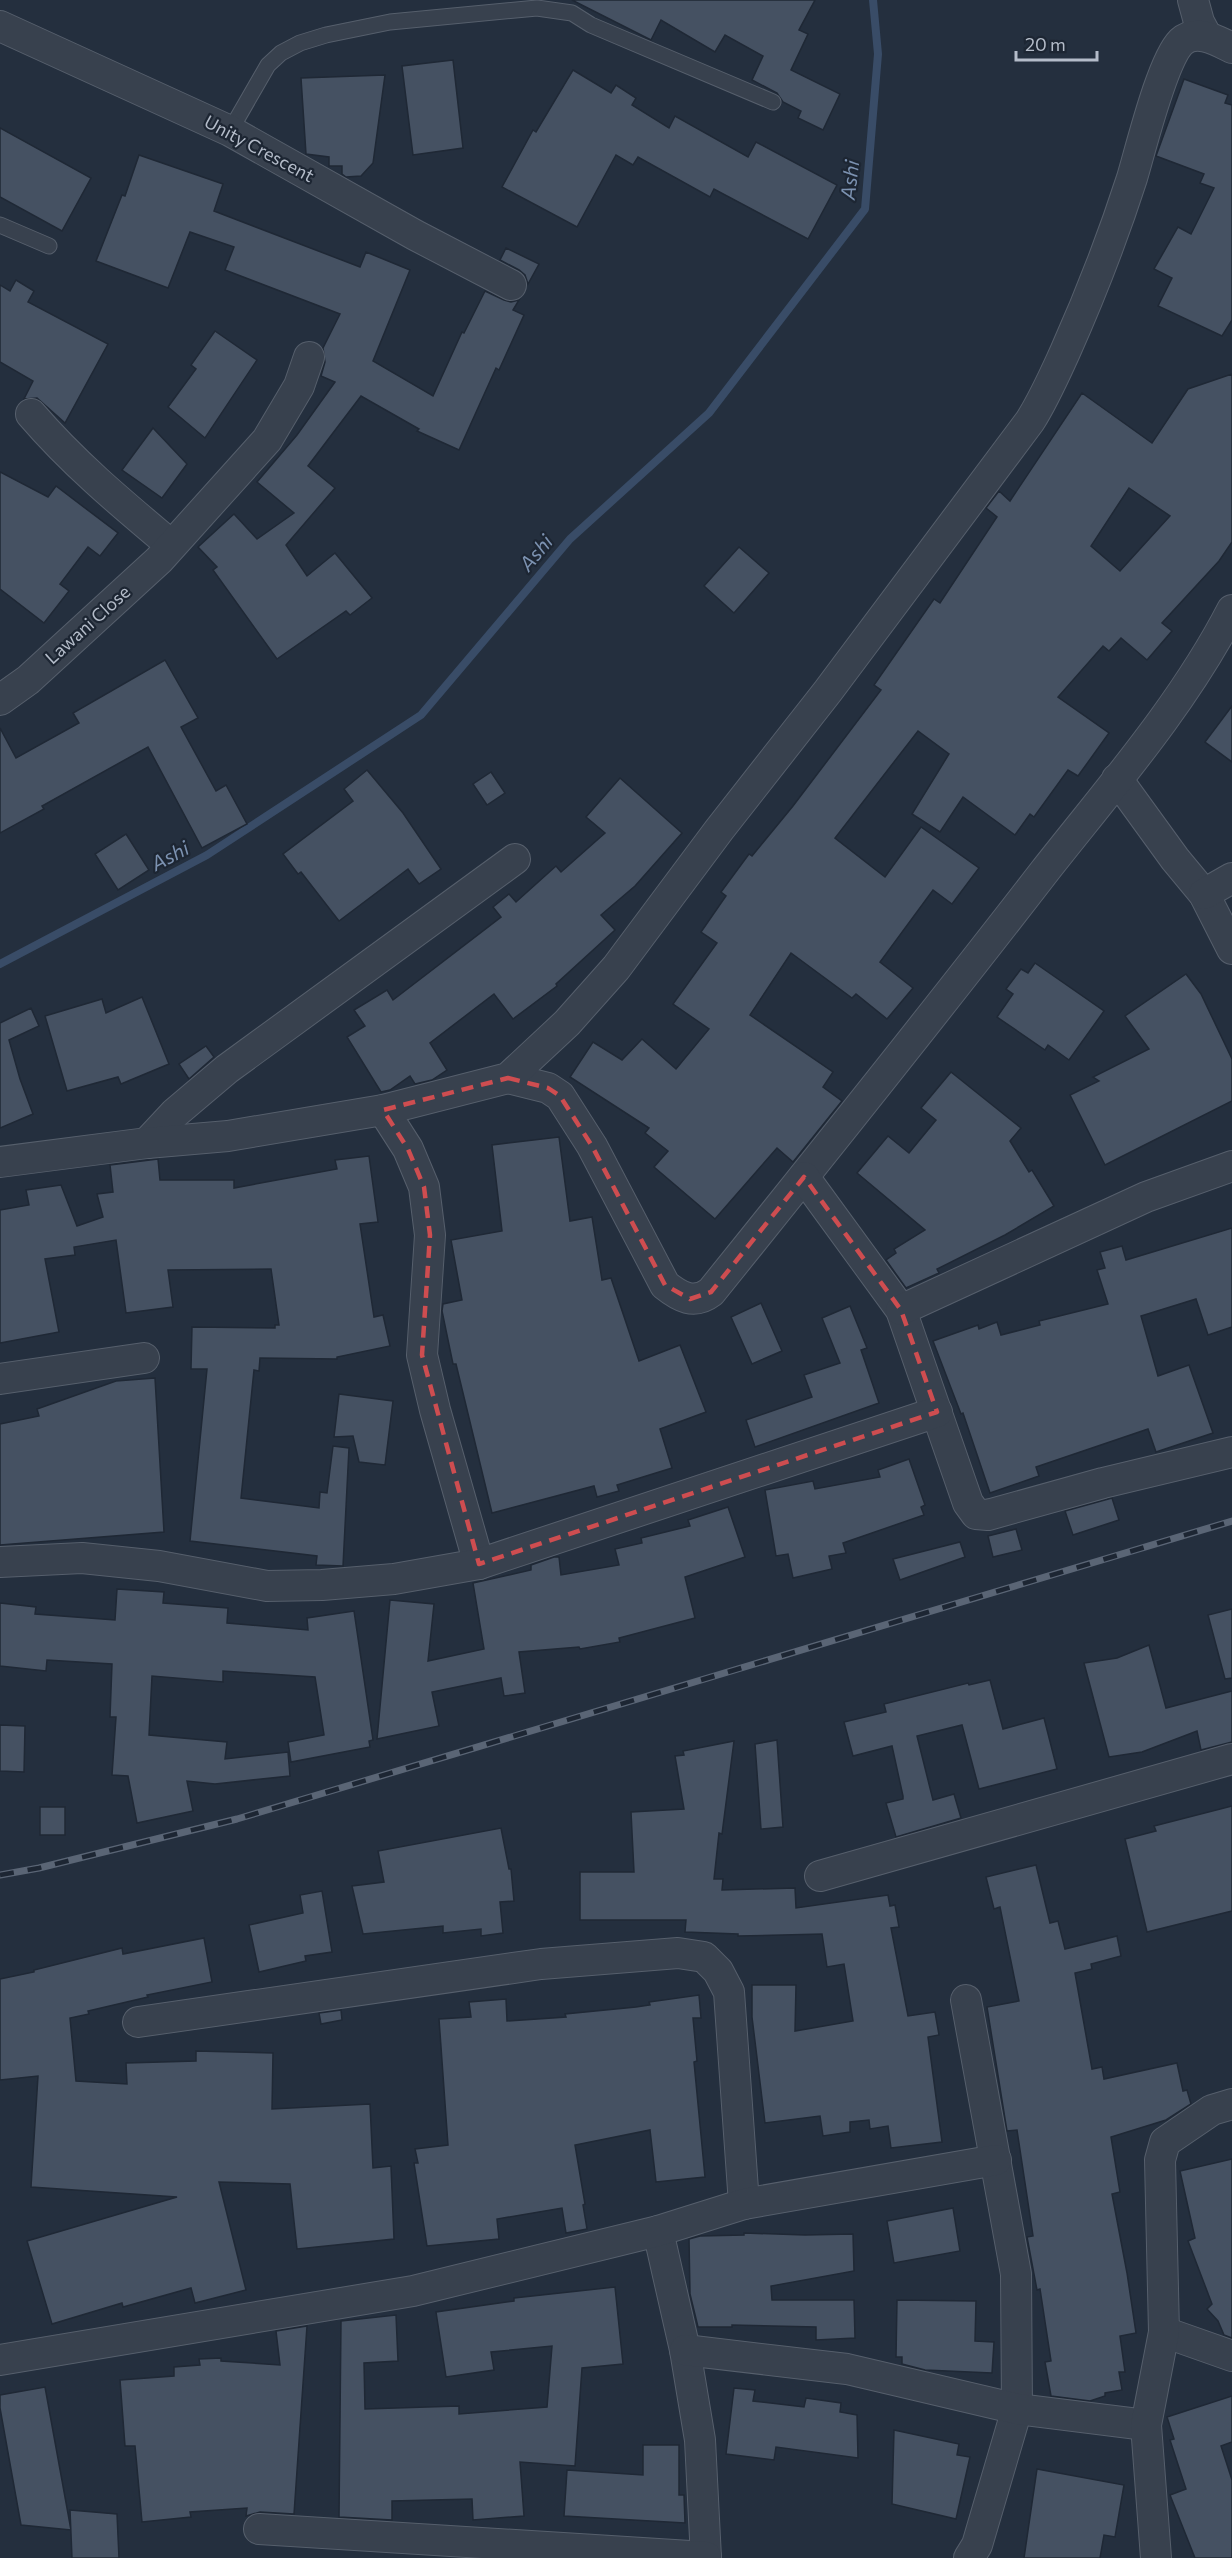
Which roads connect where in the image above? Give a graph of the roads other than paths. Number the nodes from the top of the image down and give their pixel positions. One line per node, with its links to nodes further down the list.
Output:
1 (1193, 0): 3 (street)
2 (0, 26): 5 (street, Unity Crescent)
3 (1219, 42): 19 (street)
4 (773, 102): 5 (lane)
5 (230, 131): 8 (street, Unity Crescent)
6 (0, 225): 7 (lane)
7 (49, 246)
8 (511, 285)
9 (309, 357): 11 (street, Lawani Close)
10 (31, 414): 11 (street)
11 (171, 545): 13 (street, Lawani Close)
12 (1232, 610): 14 (street)
13 (0, 700)
14 (1117, 778): 17 (street); 24 (street)
15 (515, 859): 21 (street)
16 (1232, 878): 17 (street)
17 (1204, 894): 18 (street)
18 (1232, 949)
19 (508, 1078): 20 (street); 24 (street)
20 (383, 1110): 21 (street); 31 (street)
21 (147, 1143): 22 (street)
22 (0, 1162)
23 (1232, 1166): 25 (street)
24 (804, 1177): 25 (street)
25 (901, 1310): 28 (street)
26 (144, 1358): 27 (street)
27 (0, 1379)
28 (937, 1412): 29 (street); 31 (street)
29 (1232, 1452)
30 (0, 1562): 31 (street)
31 (479, 1564)
32 (1232, 1759): 33 (street)
33 (820, 1876)
34 (966, 2000): 37 (street)
35 (138, 2022): 38 (street)
36 (1232, 2104): 40 (street)
37 (996, 2160): 38 (street); 44 (street)
38 (744, 2204): 39 (street)
39 (658, 2231): 41 (street); 43 (street)
40 (1164, 2332): 42 (street); 45 (street)
41 (684, 2350): 44 (street); 47 (street)
42 (1232, 2356)
43 (0, 2360)
44 (1017, 2409): 45 (street); 48 (street)
45 (1146, 2425): 49 (street)
46 (259, 2529): 47 (street)
47 (706, 2558)
48 (969, 2558)
49 (1156, 2558)

